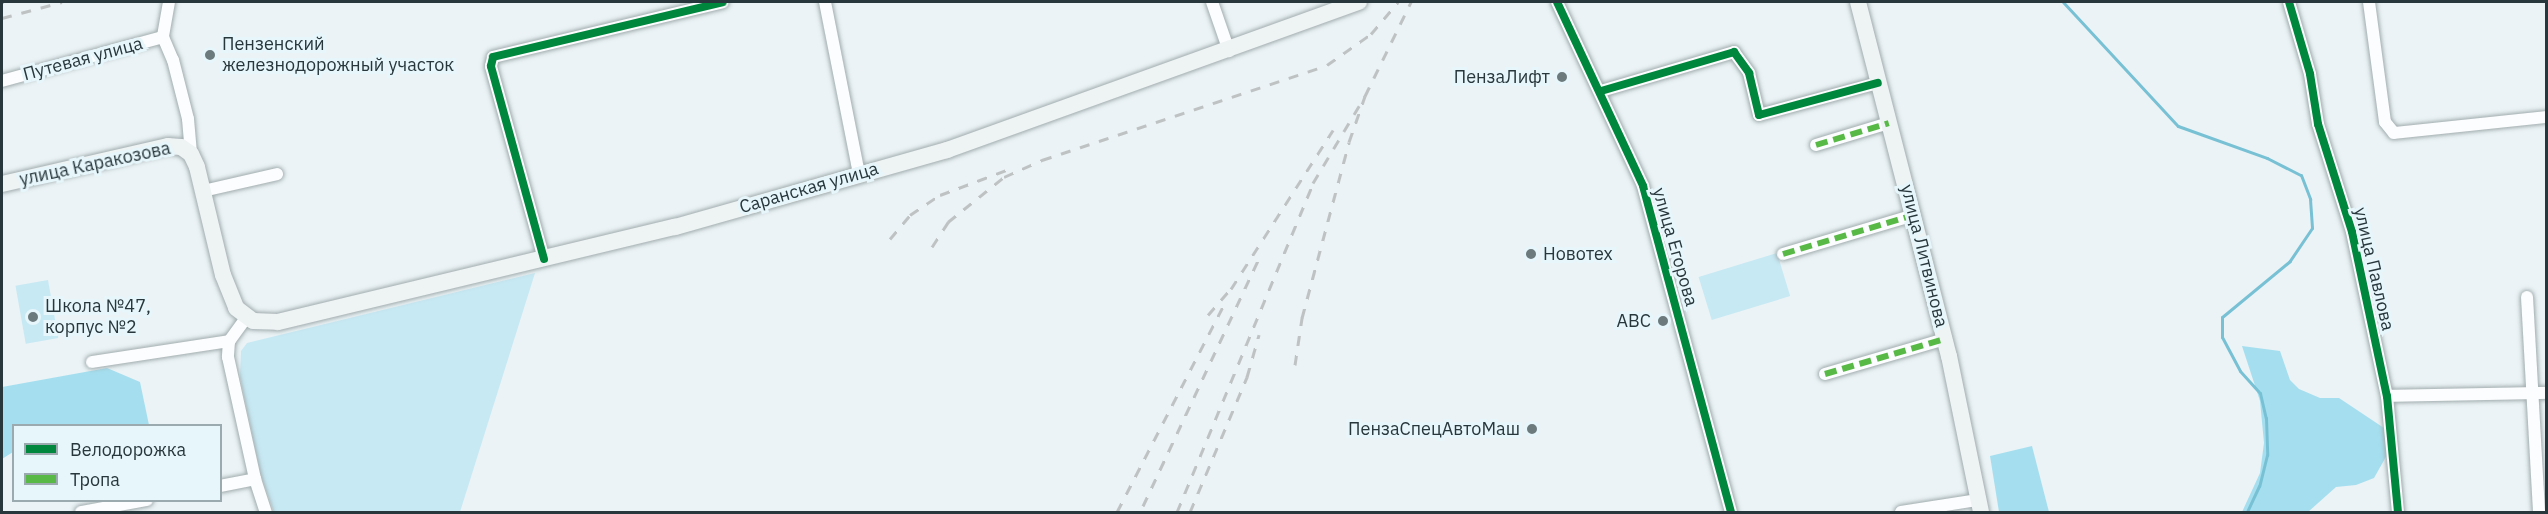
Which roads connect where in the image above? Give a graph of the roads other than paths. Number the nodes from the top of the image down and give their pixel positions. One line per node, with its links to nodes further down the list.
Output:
1 (169, 2): 10 (street)
2 (723, 2): 25 (street)
3 (825, 2): 20 (street)
4 (1212, 2): 11 (street)
5 (1359, 2): 11 (main road, Саранская улица)
6 (1557, 2): 14 (street, улица Егорова)
7 (1858, 2): 13 (main road, улица Литвинова)
8 (2289, 2): 34 (street, улица Павлова)
9 (2370, 2): 15 (street)
10 (163, 37): 12 (street, Путевая улица); 18 (street)
11 (1229, 51): 20 (main road, Саранская улица)
12 (2, 81)
13 (1878, 83): 14 (street); 16 (main road, улица Литвинова)
14 (1601, 91): 41 (street, улица Егорова)
15 (2547, 117)
16 (1889, 123): 17 (street); 23 (main road, улица Литвинова)
17 (1816, 145)
18 (191, 154): 21 (main road, улица Каракозова); 22 (main road, улица Каракозова)
19 (277, 174): 22 (street)
20 (859, 174): 25 (main road, Саранская улица)
21 (2, 184)
22 (203, 191): 27 (main road, улица Каракозова)
23 (1914, 215): 24 (street); 28 (main road, улица Литвинова)
24 (1783, 254)
25 (544, 259): 27 (main road, Саранская улица)
26 (2527, 297): 32 (street)
27 (246, 318): 29 (street)
28 (1944, 339): 31 (street); 38 (main road, улица Литвинова)
29 (229, 341): 30 (street); 35 (street)
30 (92, 362)
31 (1825, 374)
32 (2530, 393): 33 (street); 34 (street); 44 (street)
33 (2547, 393)
34 (2387, 396): 43 (street, улица Павлова)
35 (255, 479): 36 (street); 40 (street)
36 (222, 486)
37 (142, 502): 39 (street)
38 (1980, 506): 42 (street)
39 (81, 513)
40 (266, 513)
41 (1731, 513)
42 (1901, 513)
43 (2398, 513)
44 (2539, 513)

